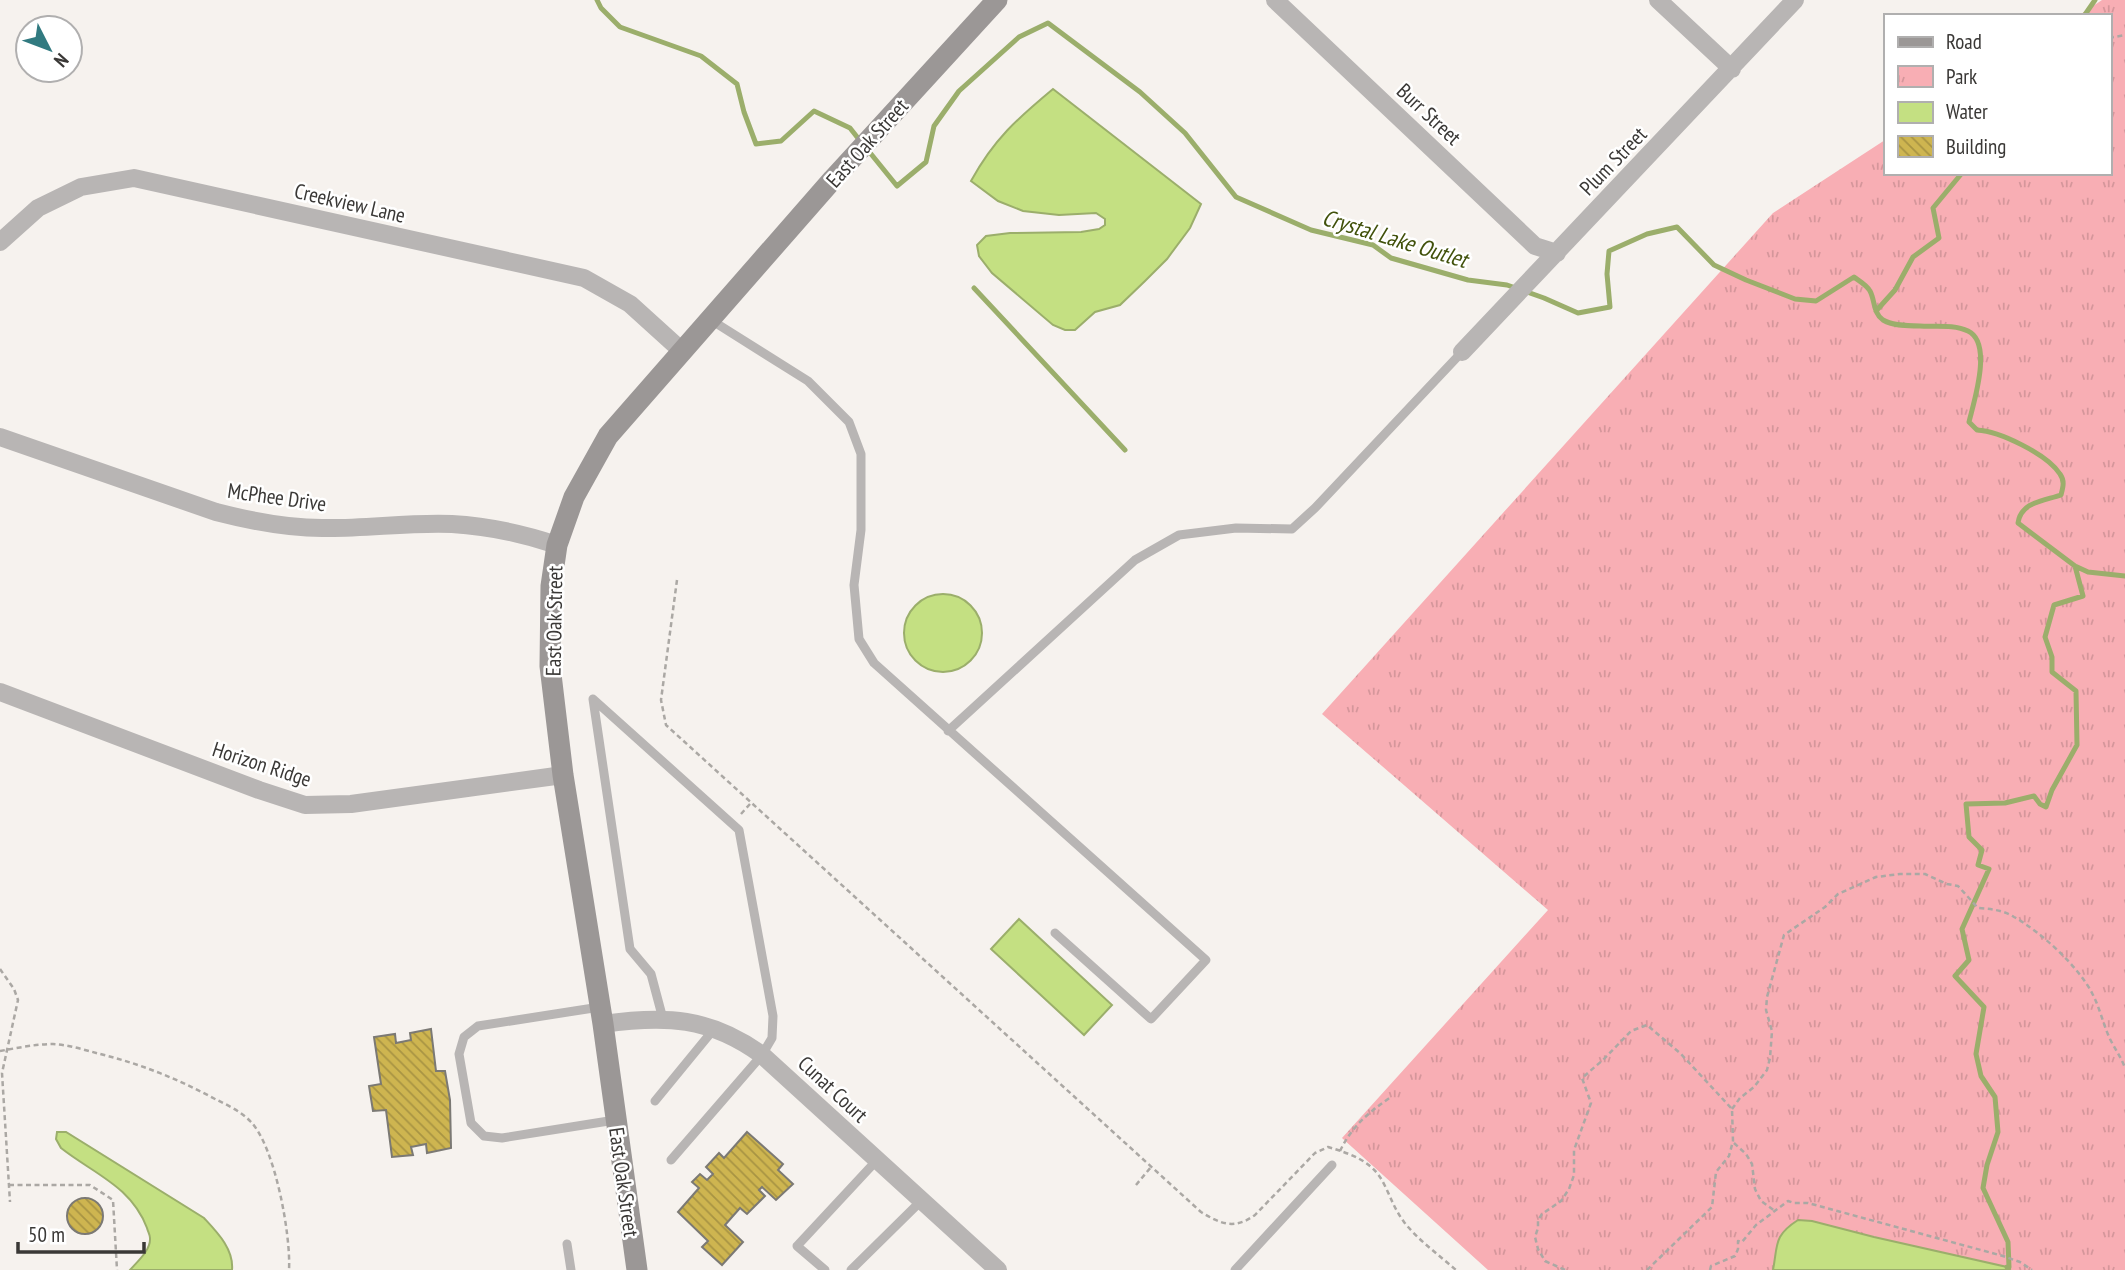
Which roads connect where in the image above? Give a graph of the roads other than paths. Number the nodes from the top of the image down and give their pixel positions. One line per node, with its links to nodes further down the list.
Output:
1 (997, 0): 8 (street, East Oak Street)
2 (1275, 0): 7 (street, Burr Street)
3 (1658, 0): 5 (street)
4 (1796, 0): 5 (street, Plum Street)
5 (1732, 69): 7 (street, Plum Street)
6 (0, 242): 9 (street, Creekview Lane)
7 (1557, 253): 10 (street, Plum Street)
8 (710, 320): 9 (street, East Oak Street); 14 (lane)
9 (683, 352): 12 (street, East Oak Street)
10 (1462, 352): 14 (lane)
11 (0, 438): 12 (street, McPhee Drive)
12 (557, 545): 15 (street, East Oak Street)
13 (0, 692): 15 (street, Horizon Ridge)
14 (948, 731): 16 (lane)
15 (563, 775): 17 (street, East Oak Street)
16 (1055, 933)
17 (601, 1015): 18 (street, Cunat Court); 22 (street, East Oak Street); 22 (lane)
18 (663, 1019): 19 (street, Cunat Court); 20 (lane)
19 (715, 1028): 20 (street, Cunat Court); 21 (lane)
20 (762, 1055): 23 (lane); 24 (street, Cunat Court)
21 (655, 1101)
22 (615, 1120): 29 (street, East Oak Street)
23 (671, 1160)
24 (877, 1160): 26 (street, Cunat Court); 30 (lane)
25 (1332, 1166): 33 (lane)
26 (921, 1201): 31 (lane); 32 (street, Cunat Court)
27 (567, 1244): 28 (lane)
28 (571, 1270)
29 (637, 1270)
30 (825, 1270)
31 (851, 1270)
32 (998, 1270)
33 (1235, 1270)

